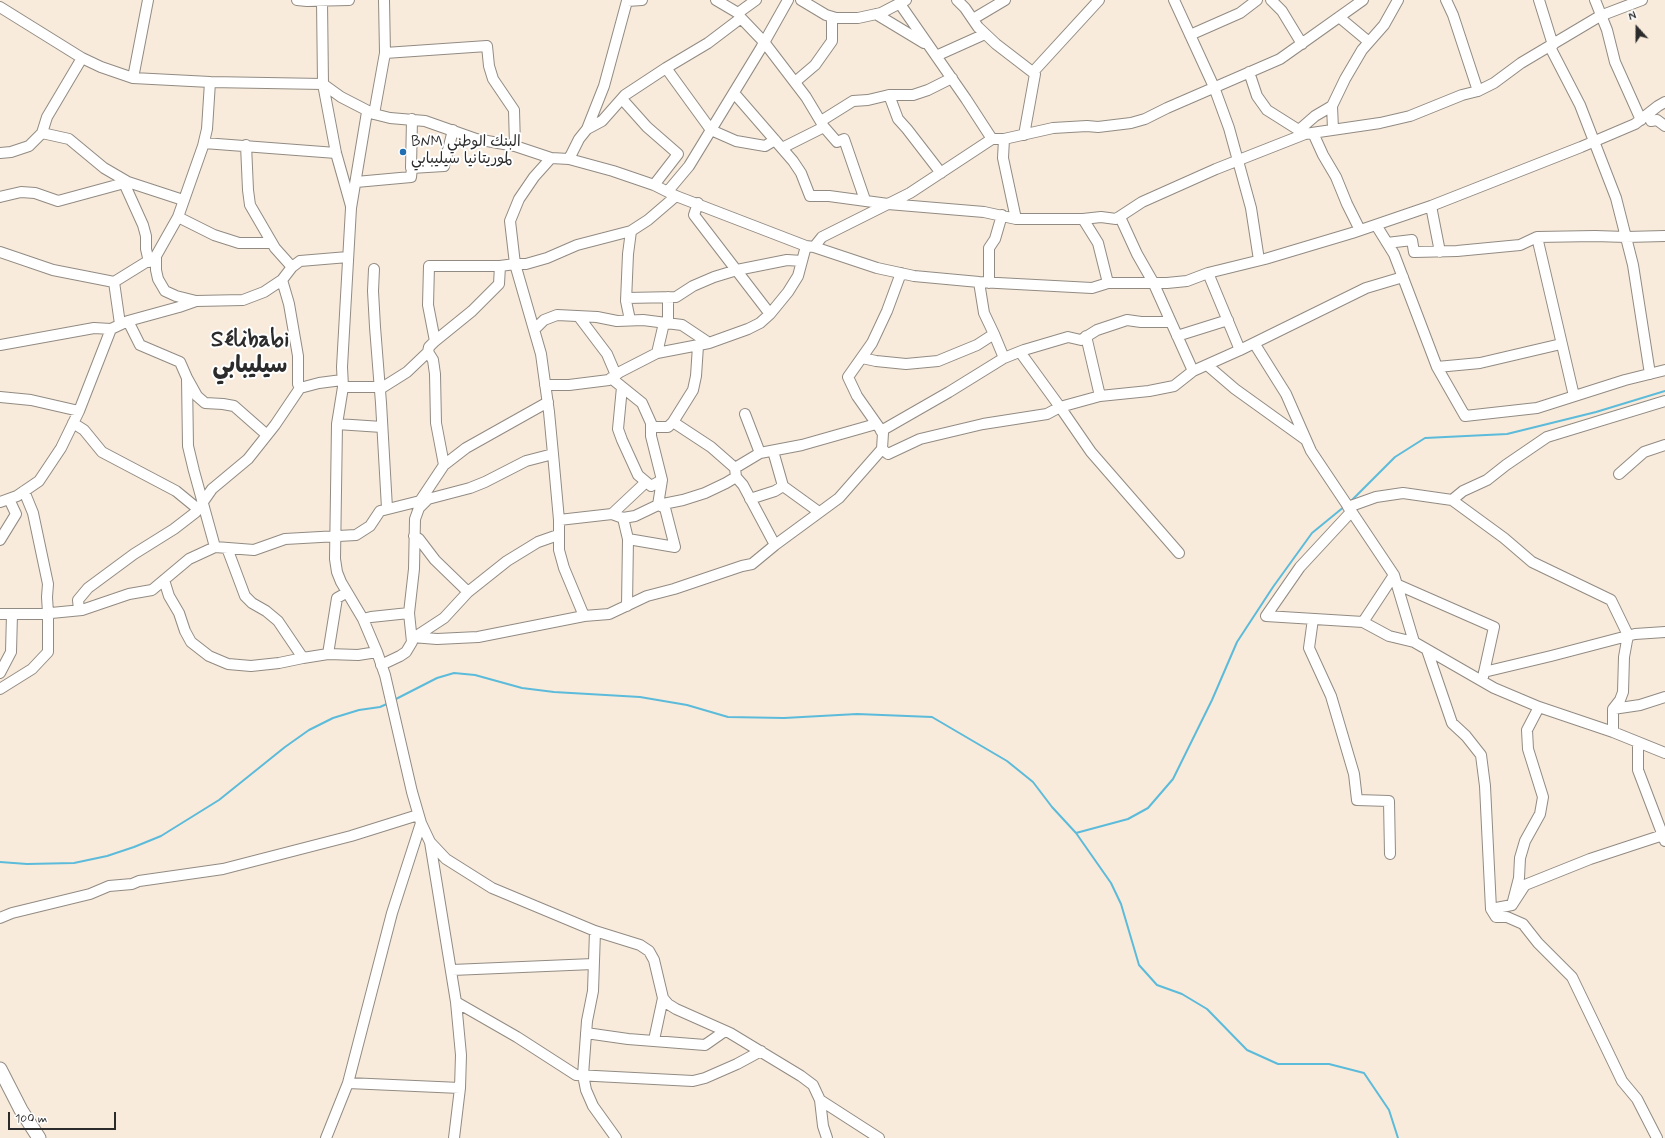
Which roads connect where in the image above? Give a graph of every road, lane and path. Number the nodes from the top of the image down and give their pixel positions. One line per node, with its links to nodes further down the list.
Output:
1 (148, 0): 44 (street)
2 (296, 0): 22 (street)
3 (349, 0): 22 (street)
4 (384, 0): 38 (street)
5 (642, 0): 61 (street)
6 (716, 0): 26 (street)
7 (756, 0): 26 (street)
8 (788, 0): 33 (street)
9 (801, 0): 28 (street)
10 (957, 0): 30 (street)
11 (1006, 0): 30 (street)
12 (1099, 0): 42 (street)
13 (1174, 0): 32 (street)
14 (1257, 0): 32 (street)
15 (1271, 0): 35 (street)
16 (1363, 0): 29 (street)
17 (1398, 0): 34 (street)
18 (1446, 0): 50 (street)
19 (1539, 0): 37 (street)
20 (1595, 0): 27 (street)
21 (1643, 0): 27 (street)
22 (322, 1): 48 (street)
23 (903, 2): 25 (street); 36 (street)
24 (0, 7): 40 (street)
25 (876, 14): 28 (street); 36 (street)
26 (739, 15): 33 (street); 41 (street)
27 (1600, 16): 37 (street); 57 (street)
28 (832, 17): 47 (street)
29 (1339, 17): 34 (street); 35 (street)
30 (973, 19): 31 (street)
31 (985, 34): 39 (street); 42 (street)
32 (1190, 35): 49 (street)
33 (764, 42): 47 (street); 51 (street)
34 (1369, 42): 55 (street)
35 (1302, 44): 43 (street)
36 (928, 45): 39 (street)
37 (1551, 46): 50 (street); 71 (street)
38 (385, 53): 56 (street); 74 (street)
39 (936, 56): 45 (street)
40 (82, 58): 44 (street); 66 (street)
41 (666, 68): 53 (street); 64 (street)
42 (1033, 72): 67 (street)
43 (1249, 72): 49 (street); 65 (street)
44 (133, 78): 46 (street)
45 (952, 78): 52 (street); 68 (street)
46 (210, 82): 48 (street); 72 (street)
47 (795, 82): 59 (street)
48 (323, 84): 56 (street); 77 (street)
49 (1214, 87): 67 (street); 80 (street)
50 (1478, 91): 62 (street)
51 (734, 93): 64 (street); 70 (street)
52 (889, 95): 59 (street); 82 (street)
53 (622, 99): 61 (street); 85 (street)
54 (1665, 102): 57 (street)
55 (1332, 106): 62 (street); 65 (street)
56 (370, 113): 58 (street); 84 (street)
57 (1644, 117): 60 (street); 71 (street)
58 (412, 119): 63 (street); 81 (street)
59 (823, 124): 75 (street); 89 (street)
60 (1665, 126)
61 (587, 128): 79 (street)
62 (1334, 129): 65 (street)
63 (453, 130): 74 (street); 81 (street)
64 (711, 130): 70 (street); 86 (street)
65 (1306, 132): 80 (street); 100 (street)
66 (42, 133): 76 (street); 83 (street)
67 (1024, 134): 69 (street)
68 (992, 139): 69 (street); 82 (street)
69 (1004, 139): 97 (street)
70 (775, 140): 75 (street)
71 (1593, 142): 92 (street); 104 (street)
72 (204, 143): 73 (street); 88 (street)
73 (246, 145): 77 (street); 105 (street)
74 (515, 146): 78 (street)
75 (782, 148): 89 (street)
76 (0, 154)
77 (336, 154): 93 (street)
78 (550, 158): 79 (street); 114 (street)
79 (569, 159): 85 (street)
80 (1238, 161): 96 (street); 112 (street)
81 (412, 168): 84 (street)
82 (941, 173): 91 (street)
83 (126, 182): 87 (street); 88 (street); 111 (street)
84 (356, 182): 93 (street)
85 (654, 185): 86 (street)
86 (672, 193): 90 (street); 101 (street)
87 (0, 197)
88 (183, 200): 95 (street)
89 (865, 200): 91 (street)
90 (698, 203): 107 (street); 118 (street)
91 (888, 204): 94 (street); 107 (street)
92 (1431, 206): 99 (street); 109 (street)
93 (351, 208): 110 (street)
94 (1002, 215): 97 (street); 124 (street)
95 (178, 217): 105 (street); 111 (street)
96 (1120, 217): 98 (street); 125 (street)
97 (1016, 219): 98 (street)
98 (1083, 219): 126 (street)
99 (1376, 225): 100 (street); 106 (street)
100 (1360, 230): 112 (street)
101 (630, 231): 114 (street); 127 (street)
102 (1665, 236): 104 (street)
103 (1537, 237): 104 (street); 109 (street); 145 (street)
104 (1626, 237): 158 (street)
105 (272, 243): 116 (street)
106 (1387, 243): 109 (street); 121 (street)
107 (810, 247): 113 (street); 119 (street)
108 (0, 252): 123 (street)
109 (1440, 252)
110 (348, 257): 116 (street); 161 (street)
111 (153, 259): 123 (street); 129 (street)
112 (1259, 260): 120 (street)
113 (802, 261): 118 (street); 130 (street)
114 (515, 264): 115 (street); 138 (street)
115 (500, 266): 142 (street); 142 (street)
116 (292, 267): 122 (street)
117 (374, 269): 165 (street)
118 (737, 270): 128 (street); 130 (street)
119 (901, 273): 124 (street); 152 (street)
120 (1208, 273): 125 (street); 133 (street)
121 (1403, 277): 144 (street); 155 (street)
122 (282, 280): 129 (street); 164 (street)
123 (114, 282): 134 (street)
124 (984, 282): 126 (street); 139 (street)
125 (1153, 282): 126 (street); 135 (street)
126 (1108, 283)
127 (626, 298): 128 (street); 132 (street)
128 (668, 298): 136 (street)
129 (196, 301): 134 (street)
130 (770, 314): 143 (street)
131 (579, 317): 132 (street); 138 (street); 159 (street)
132 (630, 320): 136 (street)
133 (1228, 320): 141 (street); 148 (street)
134 (124, 322): 137 (street); 160 (street)
135 (1170, 322): 140 (street); 141 (street)
136 (666, 323): 143 (street); 151 (street)
137 (111, 329): 146 (street); 172 (street)
138 (534, 330): 162 (street)
139 (994, 334): 152 (street); 153 (street)
140 (1086, 336): 150 (street); 166 (street)
141 (1177, 336): 157 (street)
142 (435, 340): 149 (street)
143 (709, 343): 147 (street)
144 (1254, 343): 148 (street); 181 (street)
145 (1561, 344): 155 (street); 167 (street)
146 (0, 345)
147 (698, 346): 151 (street); 174 (street)
148 (1240, 350): 154 (street)
149 (428, 352): 165 (street); 187 (street)
150 (1020, 352): 153 (street); 171 (street)
151 (657, 353): 159 (street)
152 (862, 358): 178 (street)
153 (1004, 358): 178 (street)
154 (1207, 365): 157 (street); 181 (street)
155 (1437, 367): 167 (street)
156 (1665, 370): 158 (street)
157 (1193, 371): 166 (street)
158 (1650, 374): 167 (street)
159 (614, 377): 162 (street); 163 (street)
160 (187, 378): 180 (street); 200 (street)
161 (342, 383): 164 (street); 165 (street); 176 (street)
162 (545, 385): 170 (street)
163 (622, 387): 177 (street); 191 (street)
164 (300, 388): 180 (street)
165 (380, 389): 179 (street)
166 (1100, 396): 171 (street)
167 (1574, 396)
168 (0, 397): 172 (street)
169 (1665, 401): 196 (street)
170 (548, 402): 186 (street); 187 (street)
171 (1060, 406): 183 (street); 218 (street)
172 (79, 411): 175 (street)
173 (745, 414): 185 (street)
174 (673, 422): 177 (street); 188 (street)
175 (74, 423): 193 (street); 200 (street)
176 (337, 424): 179 (street); 211 (street)
177 (651, 427): 190 (street)
178 (879, 427): 183 (street); 184 (street)
179 (382, 428): 201 (street)
180 (267, 435): 200 (street)
181 (1306, 440): 202 (street)
182 (1665, 445): 189 (street)
183 (882, 449): 203 (street)
184 (774, 451): 185 (street); 192 (street)
185 (760, 453): 188 (street)
186 (553, 454): 194 (street); 209 (street)
187 (444, 465): 194 (street)
188 (735, 473): 195 (street); 199 (street)
189 (1618, 474)
190 (662, 480): 191 (street); 199 (street)
191 (646, 482): 206 (street)
192 (783, 486): 195 (street); 203 (street)
193 (24, 491): 197 (street); 204 (street)
194 (427, 496): 198 (street); 208 (street)
195 (750, 499): 215 (street)
196 (1452, 500): 202 (street); 234 (street)
197 (4, 501): 205 (street)
198 (408, 505): 201 (street); 208 (street)
199 (658, 505): 207 (street); 213 (street)
200 (201, 506): 216 (street); 224 (street)
201 (387, 508): 211 (street)
202 (1350, 509): 219 (street); 231 (street)
203 (819, 512): 215 (street)
204 (33, 513): 205 (street); 225 (street)
205 (16, 514): 214 (street)
206 (612, 514): 207 (street); 209 (street)
207 (623, 518): 213 (street)
208 (415, 519): 212 (street)
209 (559, 520): 210 (street)
210 (558, 534): 221 (street); 229 (street)
211 (335, 535): 217 (street); 222 (street)
212 (414, 536): 221 (street); 226 (street)
213 (628, 539): 223 (street)
214 (0, 540)
215 (775, 545): 223 (street)
216 (215, 547): 217 (street); 220 (street)
217 (227, 548): 240 (street)
218 (1179, 553)
219 (1395, 579): 232 (street); 236 (street); 243 (street)
220 (164, 580): 224 (street); 240 (street)
221 (468, 592): 235 (street)
222 (346, 593): 230 (street); 239 (street)
223 (626, 606): 229 (street)
224 (79, 610): 225 (street)
225 (48, 613): 228 (street); 244 (street)
226 (409, 613): 230 (street); 235 (street)
227 (0, 614): 228 (street)
228 (12, 614): 242 (street)
229 (584, 616): 235 (street)
230 (362, 619): 238 (street)
231 (1313, 619): 232 (street); 254 (street)
232 (1363, 622): 236 (street)
233 (1665, 632): 234 (street)
234 (1628, 635): 243 (street); 247 (street)
235 (413, 637): 241 (street)
236 (1414, 642): 237 (street)
237 (1427, 650): 243 (street); 256 (street)
238 (378, 652): 239 (street); 241 (street)
239 (328, 654): 240 (street)
240 (303, 658)
241 (382, 665): 251 (street)
242 (0, 673)
243 (1483, 676): 246 (street)
244 (0, 689)
245 (1665, 697): 247 (street)
246 (1539, 706): 248 (street); 255 (street)
247 (1614, 709): 248 (street)
248 (1613, 732): 249 (street)
249 (1638, 742): 250 (street); 252 (street)
250 (1665, 753)
251 (420, 819): 253 (street); 257 (street); 269 (street)
252 (1664, 838): 255 (street)
253 (430, 842): 258 (street); 260 (street)
254 (1390, 854)
255 (1512, 906): 256 (street)
256 (1491, 909): 278 (street)
257 (0, 918)
258 (595, 930): 259 (street); 261 (street)
259 (593, 964): 260 (street); 264 (street)
260 (452, 970): 262 (street)
261 (663, 998): 263 (street); 265 (street)
262 (456, 1002): 268 (street); 270 (street)
263 (725, 1031): 265 (street); 266 (street)
264 (586, 1033): 265 (street); 268 (street)
265 (654, 1040)
266 (761, 1051): 268 (street); 271 (street)
267 (0, 1070): 272 (main road)
268 (583, 1075): 275 (street)
269 (348, 1083): 270 (street); 273 (street)
270 (460, 1088): 274 (street)
271 (820, 1100): 276 (street); 277 (street)
272 (39, 1138)
273 (326, 1138)
274 (454, 1138)
275 (616, 1138)
276 (827, 1138)
277 (878, 1138)
278 (1658, 1138)

